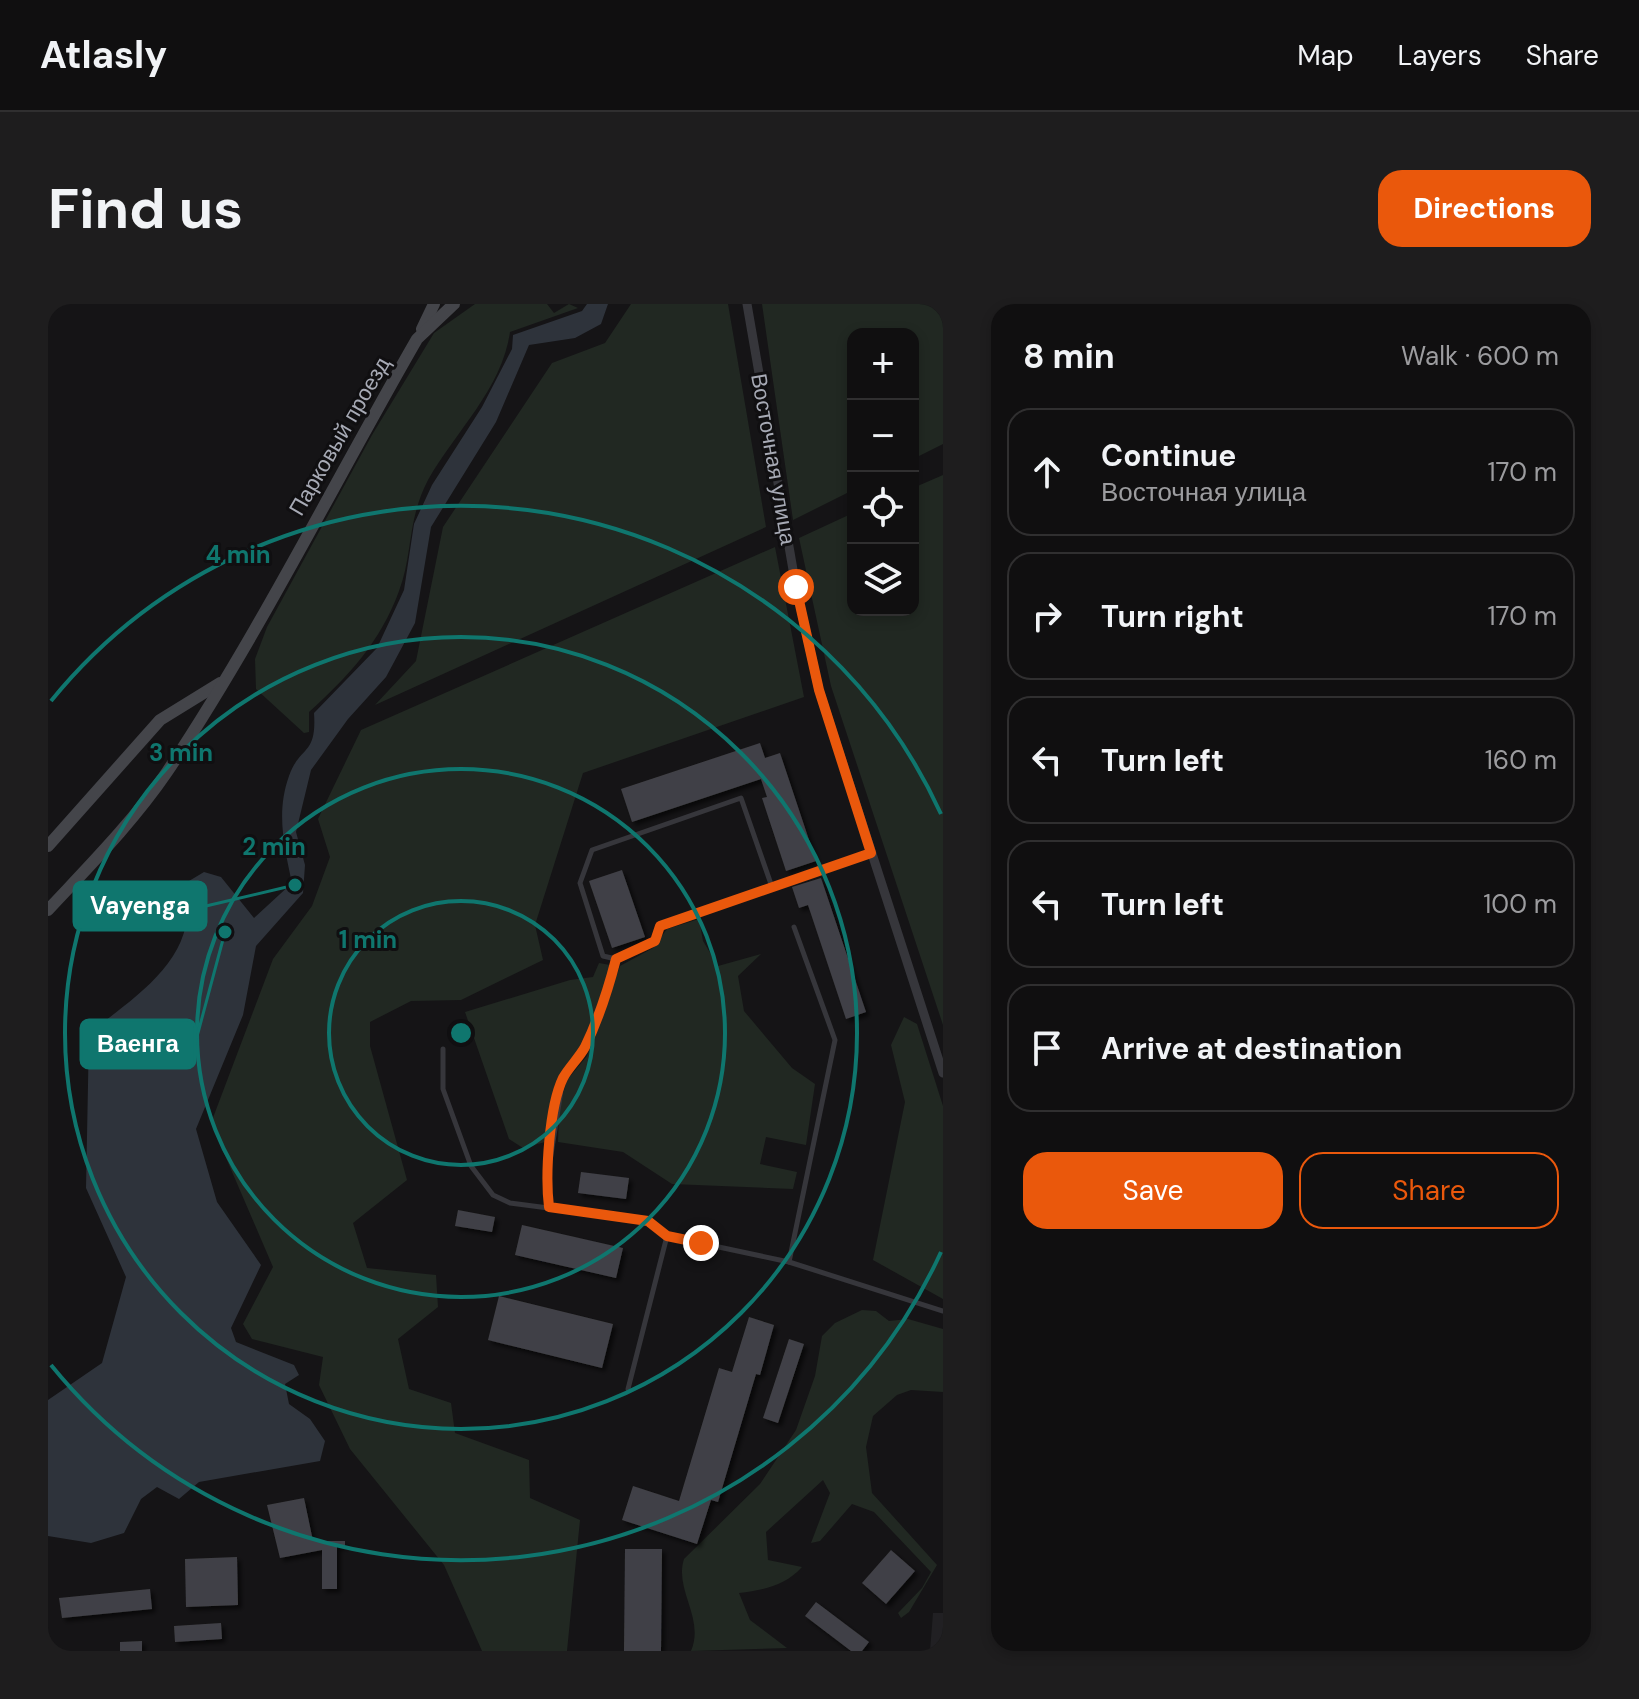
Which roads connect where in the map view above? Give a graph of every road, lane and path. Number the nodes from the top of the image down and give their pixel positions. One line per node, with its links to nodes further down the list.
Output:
1 (434, 304): 4 (main road)
2 (454, 304): 4 (main road, Парковый проезд)
3 (747, 304): 7 (street, Восточная улица)
4 (417, 339): 5 (main road, Парковый проезд)
5 (223, 681): 6 (main road); 9 (main road, Парковый проезд)
6 (48, 846)
7 (871, 853): 8 (lane); 13 (street, Восточная улица)
8 (772, 887): 11 (lane); 11 (lane)
9 (48, 910)
10 (794, 927): 16 (lane)
11 (616, 959): 14 (lane)
12 (443, 1049): 14 (lane)
13 (943, 1073)
14 (549, 1207): 15 (lane)
15 (667, 1236): 16 (lane); 18 (lane)
16 (789, 1262): 17 (lane)
17 (943, 1311)
18 (628, 1389)

